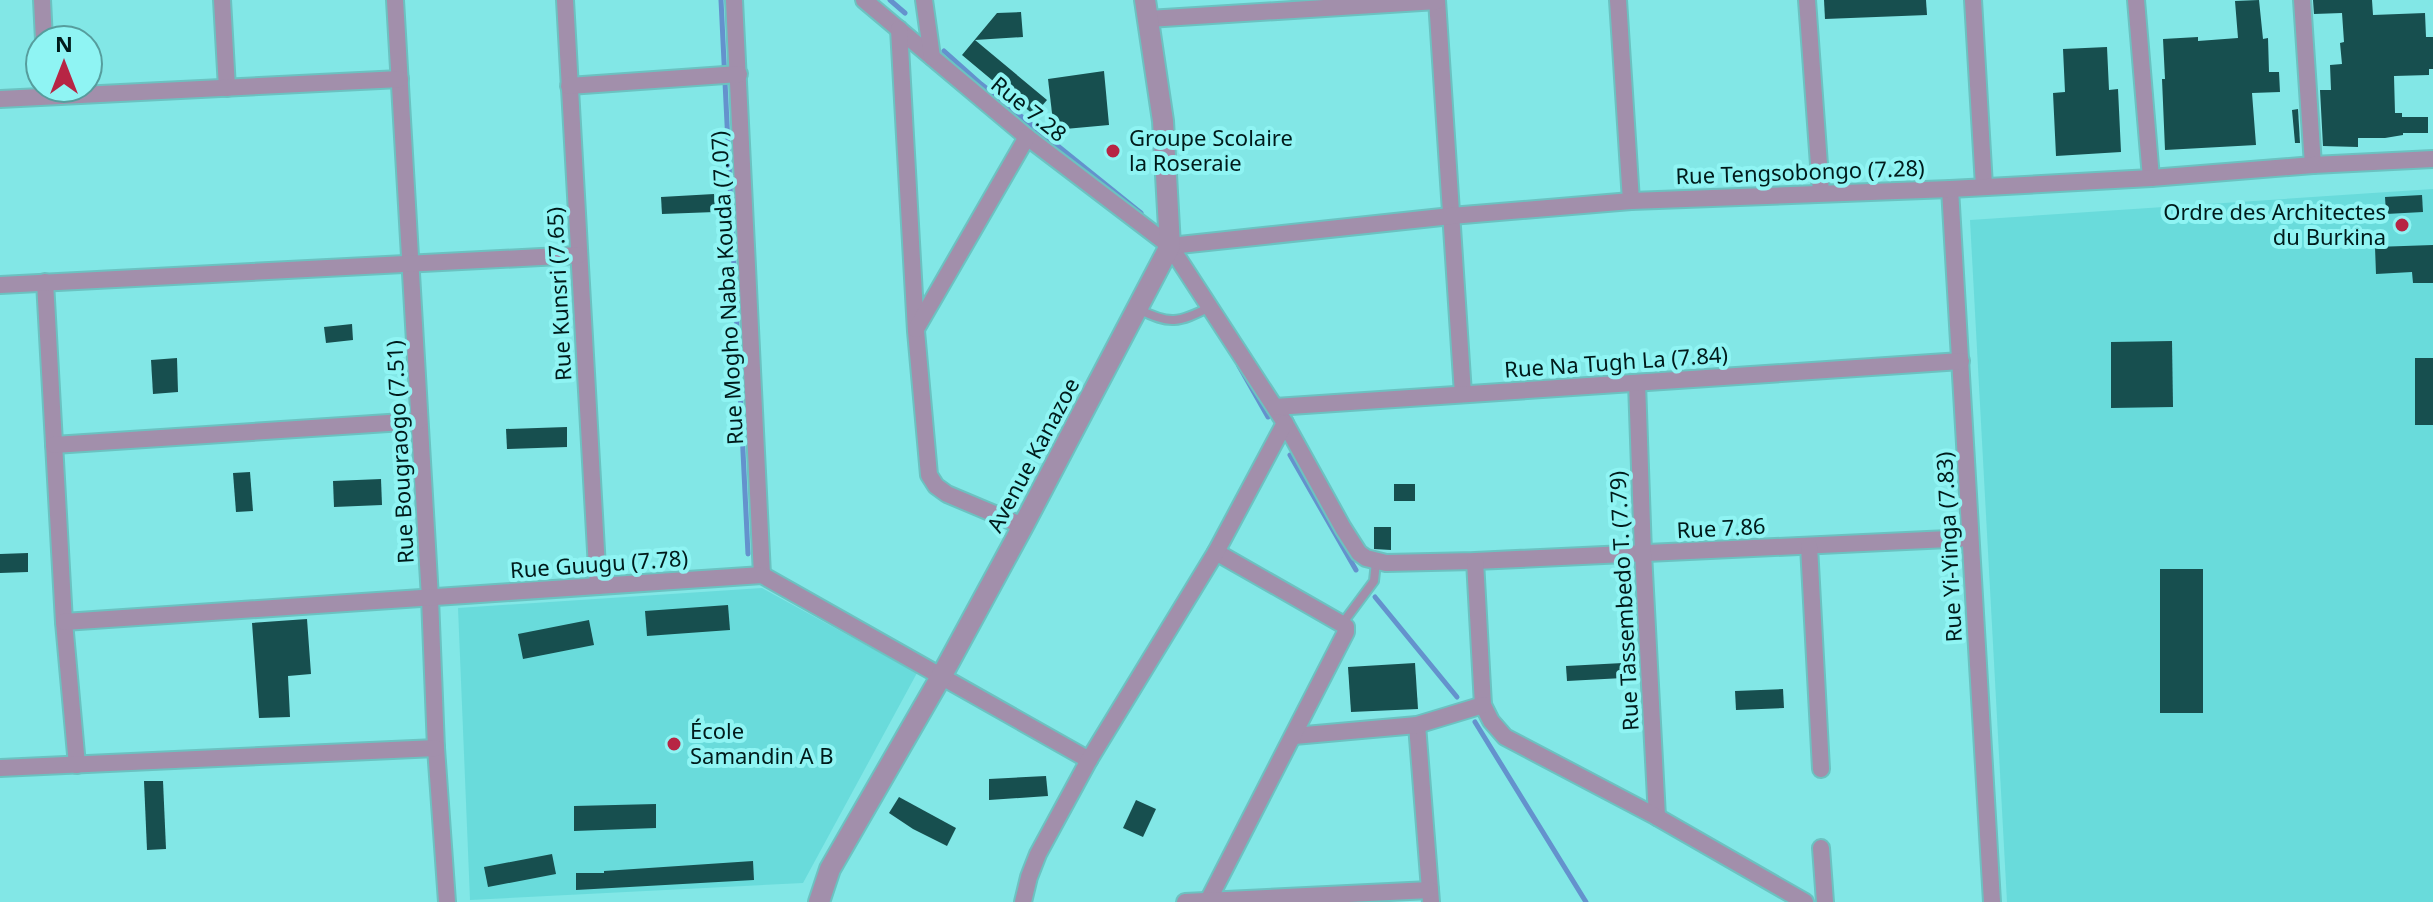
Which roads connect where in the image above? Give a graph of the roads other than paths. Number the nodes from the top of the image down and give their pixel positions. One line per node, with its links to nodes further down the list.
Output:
1 (42, 0): 15 (street)
2 (222, 0): 21 (street)
3 (395, 0): 19 (street, Rue Bougraogo (7.51))
4 (565, 0): 20 (street, Rue Kunsri (7.65))
5 (734, 0): 18 (street, Rue Mogho Naba Kouda (7.07))
6 (864, 0): 16 (street, Rue 7.28)
7 (924, 0): 17 (street)
8 (1437, 0): 14 (street); 33 (street)
9 (1618, 0): 32 (street)
10 (1807, 0): 31 (street)
11 (1973, 0): 29 (street)
12 (2136, 0): 28 (street)
13 (2302, 0): 27 (street)
14 (1146, 10): 34 (street)
15 (43, 24)
16 (899, 29): 17 (street, Rue 7.28); 41 (street)
17 (932, 57): 25 (street, Rue 7.28)
18 (739, 74): 20 (street); 56 (street, Rue Mogho Naba Kouda (7.07))
19 (400, 79): 21 (street); 36 (street, Rue Bougraogo (7.51))
20 (569, 86): 35 (street, Rue Kunsri (7.65))
21 (227, 88): 22 (street)
22 (104, 91)
23 (24, 96): 24 (street)
24 (0, 99)
25 (1027, 137): 34 (street, Rue 7.28); 41 (street)
26 (2433, 159): 27 (street, Rue Tengsobongo (7.28))
27 (2313, 165): 28 (street, Rue Tengsobongo (7.28))
28 (2151, 178): 29 (street, Rue Tengsobongo (7.28))
29 (1984, 186): 30 (street, Rue Tengsobongo (7.28))
30 (1950, 189): 31 (street, Rue Tengsobongo (7.28)); 42 (street, Rue Yi-Yinga (7.83))
31 (1821, 192): 32 (street, Rue Tengsobongo (7.28))
32 (1631, 201): 33 (street, Rue Tengsobongo (7.28))
33 (1451, 216): 34 (street, Rue Tengsobongo (7.28)); 44 (street)
34 (1170, 246): 39 (street, Rue 7.28); 40 (street, Avenue Kanazoe)
35 (579, 255): 36 (street); 57 (street, Rue Kunsri (7.65))
36 (411, 264): 37 (street); 46 (street, Rue Bougraogo (7.51))
37 (45, 282): 38 (street); 48 (street)
38 (0, 285)
39 (1210, 307): 40 (lane); 45 (street, Rue 7.28)
40 (1137, 309): 49 (street, Avenue Kanazoe)
41 (916, 331): 49 (street)
42 (1961, 361): 43 (street, Rue Na Tugh La (7.84)); 50 (street, Rue Yi-Yinga (7.83))
43 (1637, 383): 44 (street, Rue Na Tugh La (7.84)); 53 (street, Rue Tassembedo T. (7.79))
44 (1463, 394): 45 (street, Rue Na Tugh La (7.84))
45 (1275, 407): 47 (street, Rue 7.28)
46 (419, 421): 48 (street); 58 (street, Rue Bougraogo (7.51))
47 (1285, 423): 52 (street); 55 (street, Rue 7.28)
48 (54, 445): 59 (street)
49 (1023, 526): 61 (street, Avenue Kanazoe)
50 (1970, 538): 51 (street, Rue 7.86); 80 (street, Rue Yi-Yinga (7.83))
51 (1809, 546): 53 (street, Rue 7.86); 69 (street)
52 (1216, 552): 60 (street); 66 (street)
53 (1643, 553): 54 (street, Rue 7.86); 70 (street, Rue Tassembedo T. (7.79))
54 (1475, 561): 55 (street, Rue 7.86); 62 (street)
55 (1376, 562): 60 (lane)
56 (762, 575): 57 (street, Rue Guugu (7.78)); 61 (street)
57 (598, 586): 58 (street, Rue Guugu (7.78))
58 (430, 598): 59 (street, Rue Guugu (7.78)); 65 (street, Rue Bougraogo (7.51))
59 (64, 622): 67 (street)
60 (1342, 624): 64 (street)
61 (942, 675): 66 (street); 75 (street, Avenue Kanazoe)
62 (1483, 705): 63 (street); 70 (street)
63 (1417, 725): 64 (street); 72 (street)
64 (1294, 736): 73 (street)
65 (436, 748): 67 (street); 74 (street, Rue Bougraogo (7.51))
66 (1089, 760): 76 (street)
67 (77, 765): 68 (street)
68 (0, 768)
69 (1821, 769)
70 (1657, 817): 78 (street)
71 (1821, 848): 79 (street)
72 (1431, 896): 73 (street)
73 (1208, 901): 77 (street)
74 (447, 902)
75 (819, 902)
76 (1023, 902)
77 (1185, 902)
78 (1805, 902)
79 (1825, 902)
80 (1992, 902)

